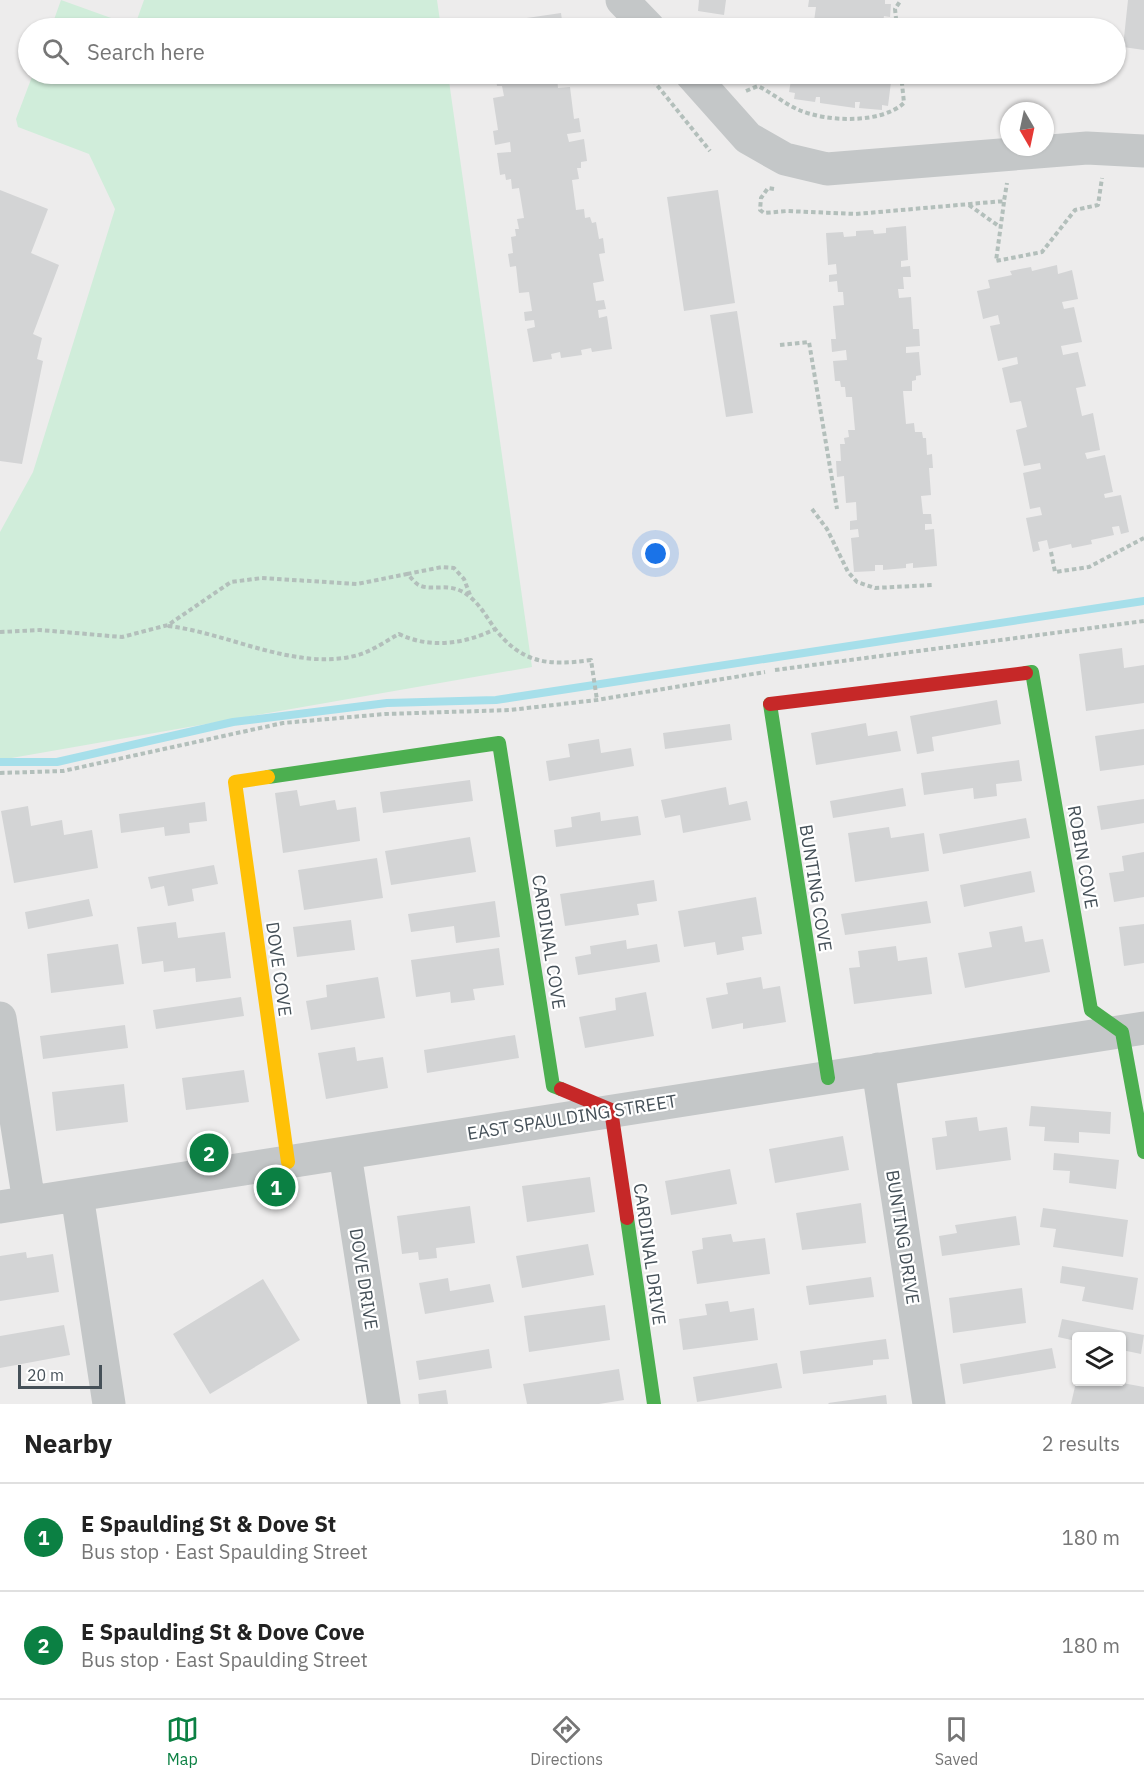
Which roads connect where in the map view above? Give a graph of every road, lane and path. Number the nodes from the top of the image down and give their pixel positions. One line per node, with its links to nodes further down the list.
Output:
1 (622, 0): 3 (street)
2 (901, 0): 4 (path)
3 (639, 18)
4 (896, 18)
5 (656, 84): 9 (path)
6 (700, 84): 10 (street)
7 (902, 84): 8 (path)
8 (743, 99)
9 (710, 151)
10 (1144, 151)
11 (1113, 179): 14 (path)
12 (1004, 201): 14 (path)
13 (968, 205): 14 (path)
14 (1000, 227)
15 (780, 345): 17 (path)
16 (812, 509): 21 (path)
17 (837, 509)
18 (1144, 538): 19 (path)
19 (1051, 552)
20 (407, 574): 22 (path); 22 (path); 24 (path)
21 (932, 585)
22 (470, 596): 25 (path)
23 (1144, 621): 28 (path)
24 (168, 626): 25 (path); 26 (path)
25 (495, 629): 28 (path)
26 (0, 632)
27 (1032, 672): 32 (street, ROBIN COVE); 34 (street, BUNTING COVE)
28 (596, 698): 30 (path)
29 (499, 743): 35 (street, CARDINAL COVE); 38 (street, DOVE COVE)
30 (0, 773)
31 (0, 1018): 40 (street)
32 (1133, 1030): 33 (street, EAST SPAULDING STREET); 36 (street)
33 (878, 1069): 34 (street, EAST SPAULDING STREET); 44 (street, BUNTING DRIVE)
34 (828, 1078): 35 (street, EAST SPAULDING STREET)
35 (611, 1110): 37 (street, EAST SPAULDING STREET); 43 (street, CARDINAL DRIVE)
36 (1144, 1152)
37 (345, 1154): 38 (street, EAST SPAULDING STREET); 42 (street, DOVE DRIVE)
38 (288, 1162): 39 (street, EAST SPAULDING STREET)
39 (76, 1195): 40 (street, EAST SPAULDING STREET); 41 (street)
40 (15, 1204)
41 (109, 1404)
42 (384, 1404)
43 (654, 1404)
44 (929, 1404)

